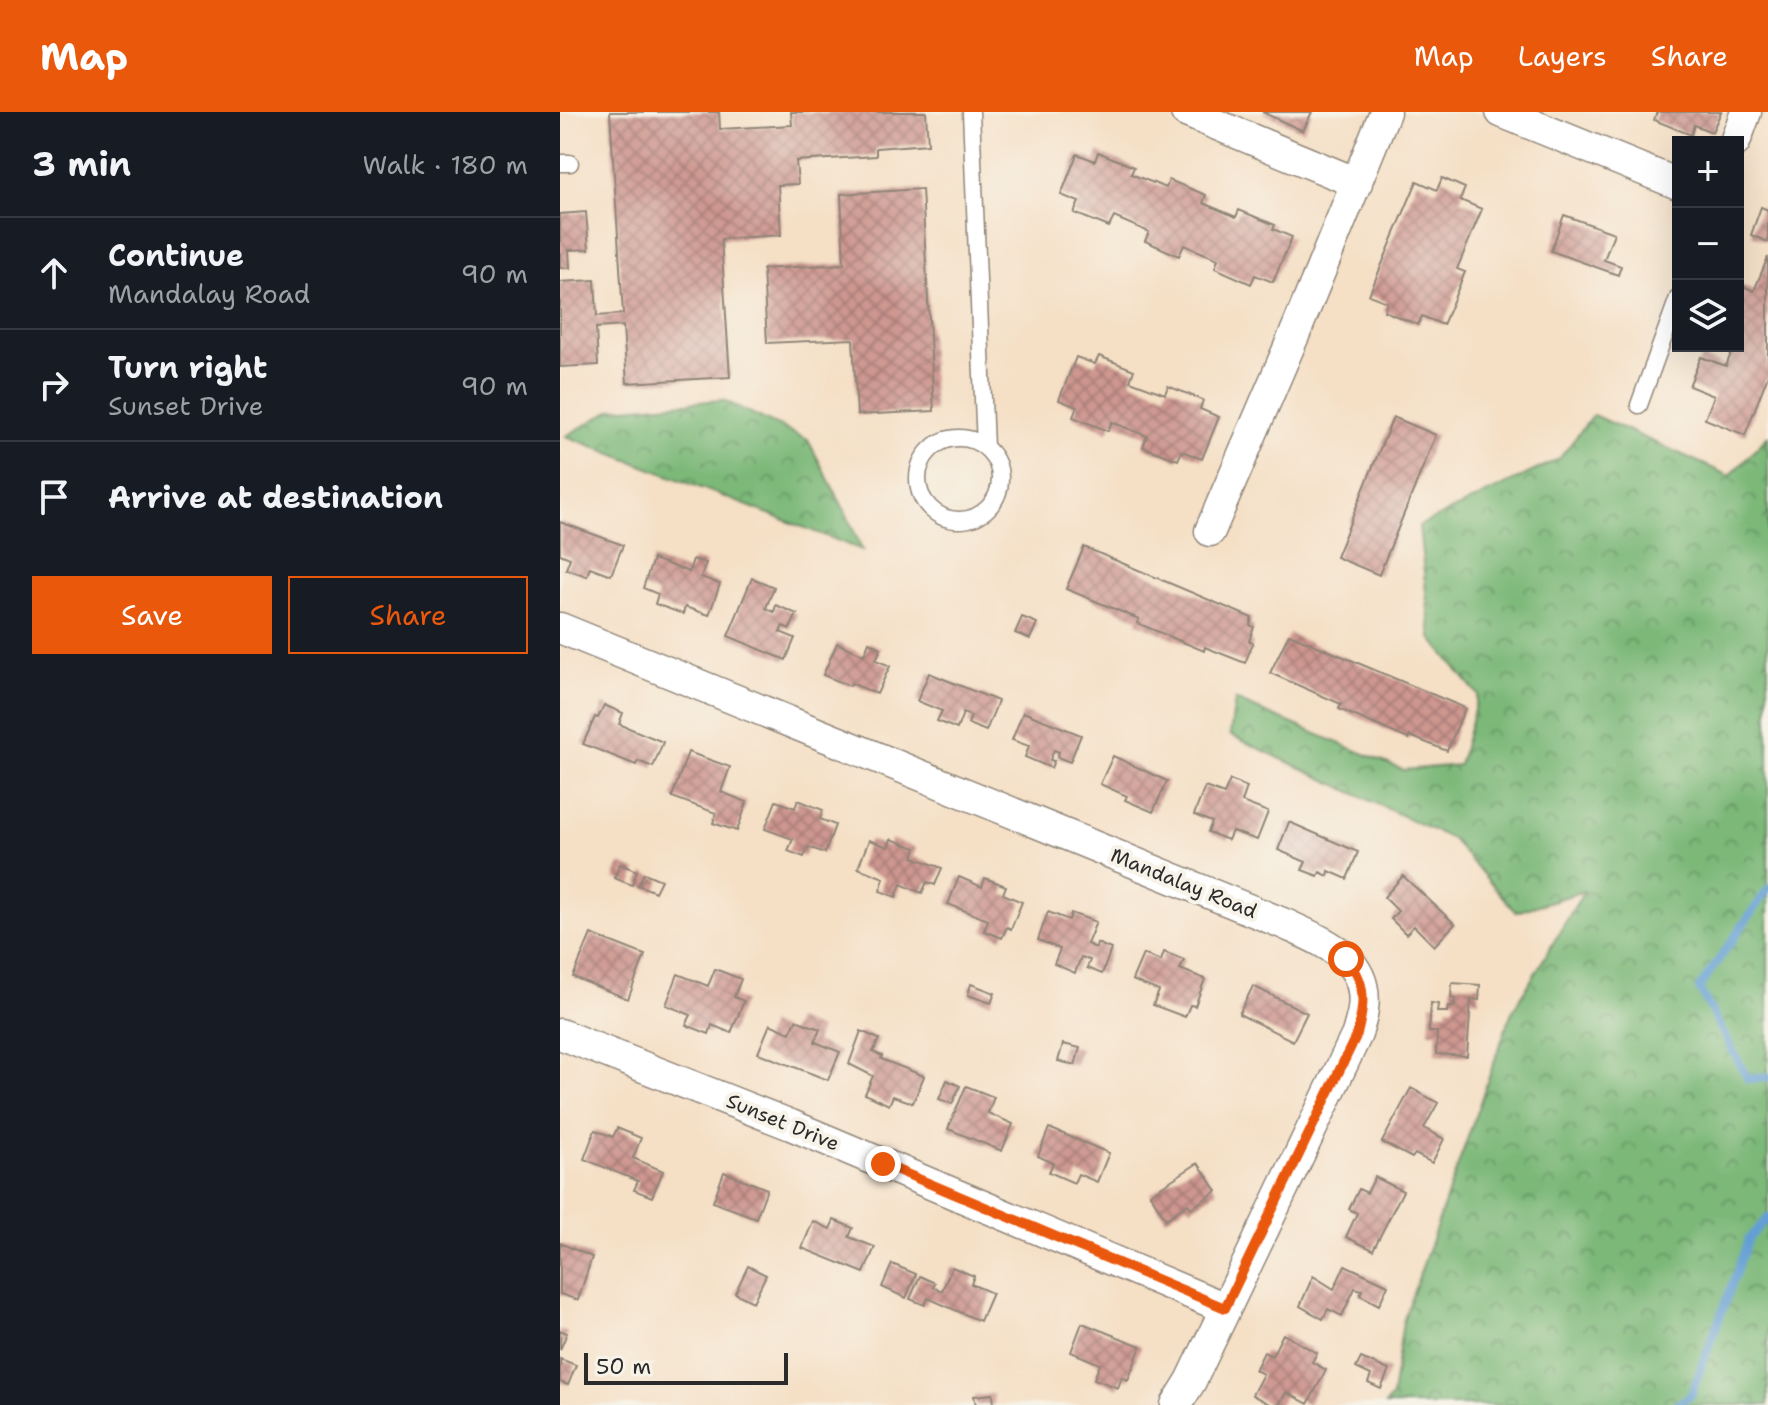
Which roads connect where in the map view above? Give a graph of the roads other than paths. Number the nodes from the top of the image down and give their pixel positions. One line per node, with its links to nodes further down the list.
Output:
1 (971, 112): 11 (lane)
2 (1186, 112): 8 (street)
3 (1385, 112): 8 (street)
4 (1501, 112): 7 (street)
5 (1746, 112): 6 (street)
6 (1737, 136)
7 (1672, 182)
8 (1357, 183): 12 (street)
9 (1672, 314): 10 (lane)
10 (1639, 405)
11 (985, 447): 11 (lane)
12 (1210, 531)
13 (560, 628): 15 (street, Mandalay Road)
14 (560, 1035): 15 (street, Sunset Drive)
15 (1225, 1308): 16 (street, Mandalay Road)
16 (1176, 1405)

